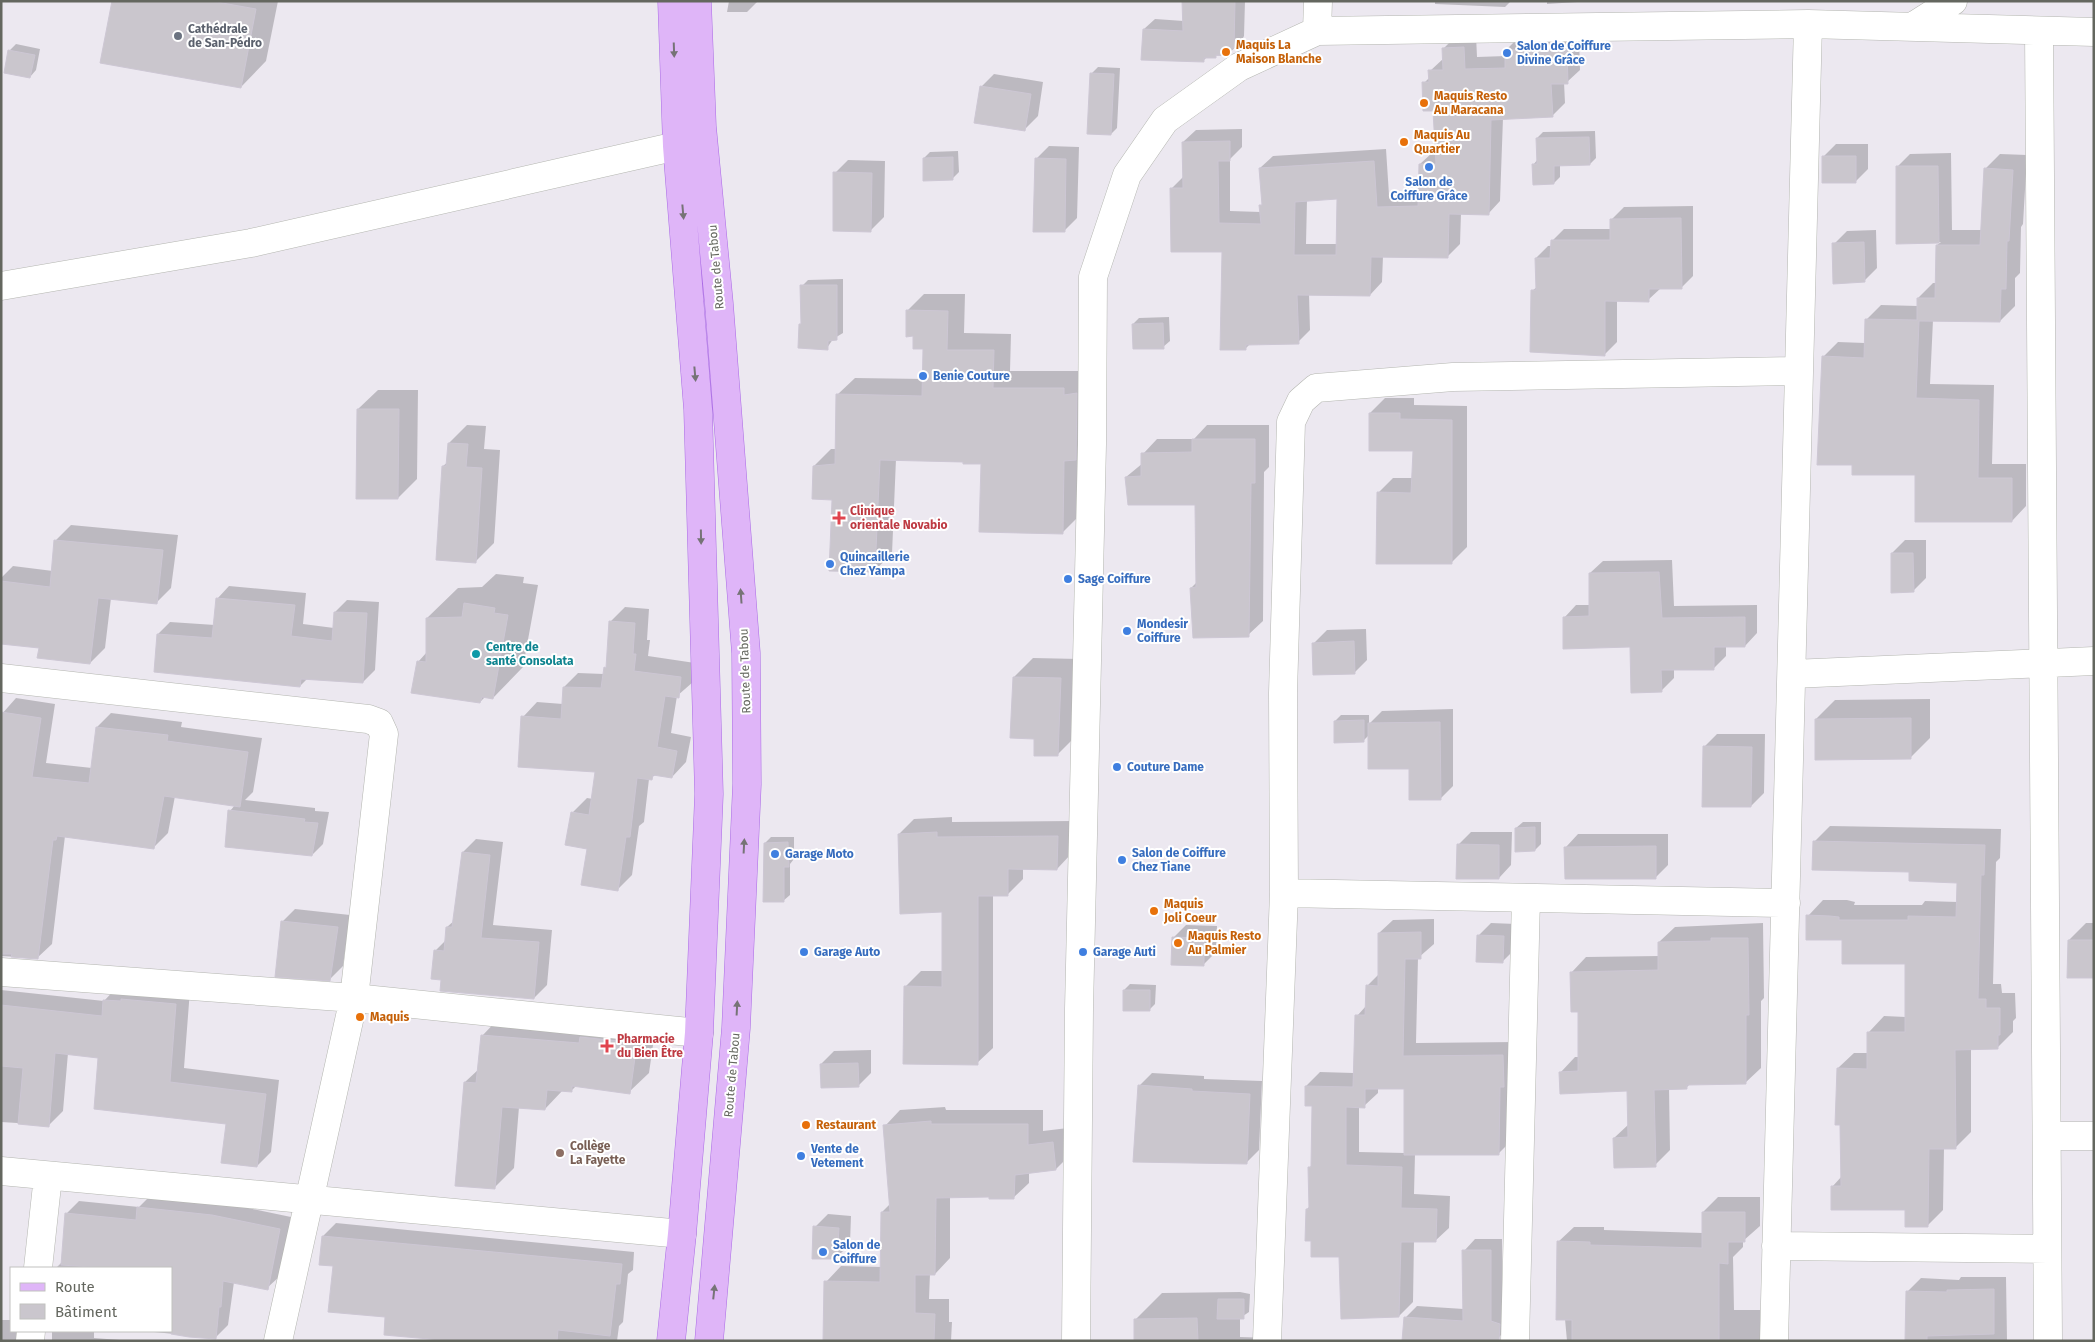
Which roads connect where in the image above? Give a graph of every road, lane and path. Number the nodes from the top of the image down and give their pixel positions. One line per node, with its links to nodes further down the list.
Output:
1 (672, 1): 10 (main road, one-way to 10)
2 (697, 1): 34 (main road, Route de Tabou, one-way to 2)
3 (1318, 1): 7 (street)
4 (1953, 1): 6 (street)
5 (1808, 24): 6 (street); 7 (street); 12 (street)
6 (1912, 27): 8 (street)
7 (1317, 31): 35 (street)
8 (2039, 31): 9 (street); 14 (street)
9 (2094, 32)
10 (677, 146): 11 (street); 22 (main road, one-way to 22)
11 (1, 286)
12 (1799, 371): 15 (street); 17 (street)
13 (2094, 661): 14 (street)
14 (2044, 662): 15 (street); 23 (street)
15 (1792, 674): 19 (street)
16 (1, 678): 21 (street)
17 (1284, 893): 18 (street); 36 (street)
18 (1526, 898): 19 (street); 37 (street)
19 (1786, 903): 29 (street)
20 (1, 972): 21 (street)
21 (354, 998): 22 (street); 27 (street)
22 (699, 1033): 28 (main road)
23 (2046, 1136): 24 (street); 30 (street)
24 (2094, 1136)
25 (1, 1171): 26 (street)
26 (48, 1176): 27 (street); 31 (street)
27 (310, 1201): 28 (street); 32 (street)
28 (682, 1234): 33 (main road)
29 (1776, 1246): 30 (street); 38 (street)
30 (2047, 1249): 39 (street)
31 (38, 1267)
32 (278, 1341)
33 (671, 1341)
34 (709, 1341)
35 (1076, 1341)
36 (1267, 1341)
37 (1515, 1341)
38 (1774, 1341)
39 (2048, 1341)

